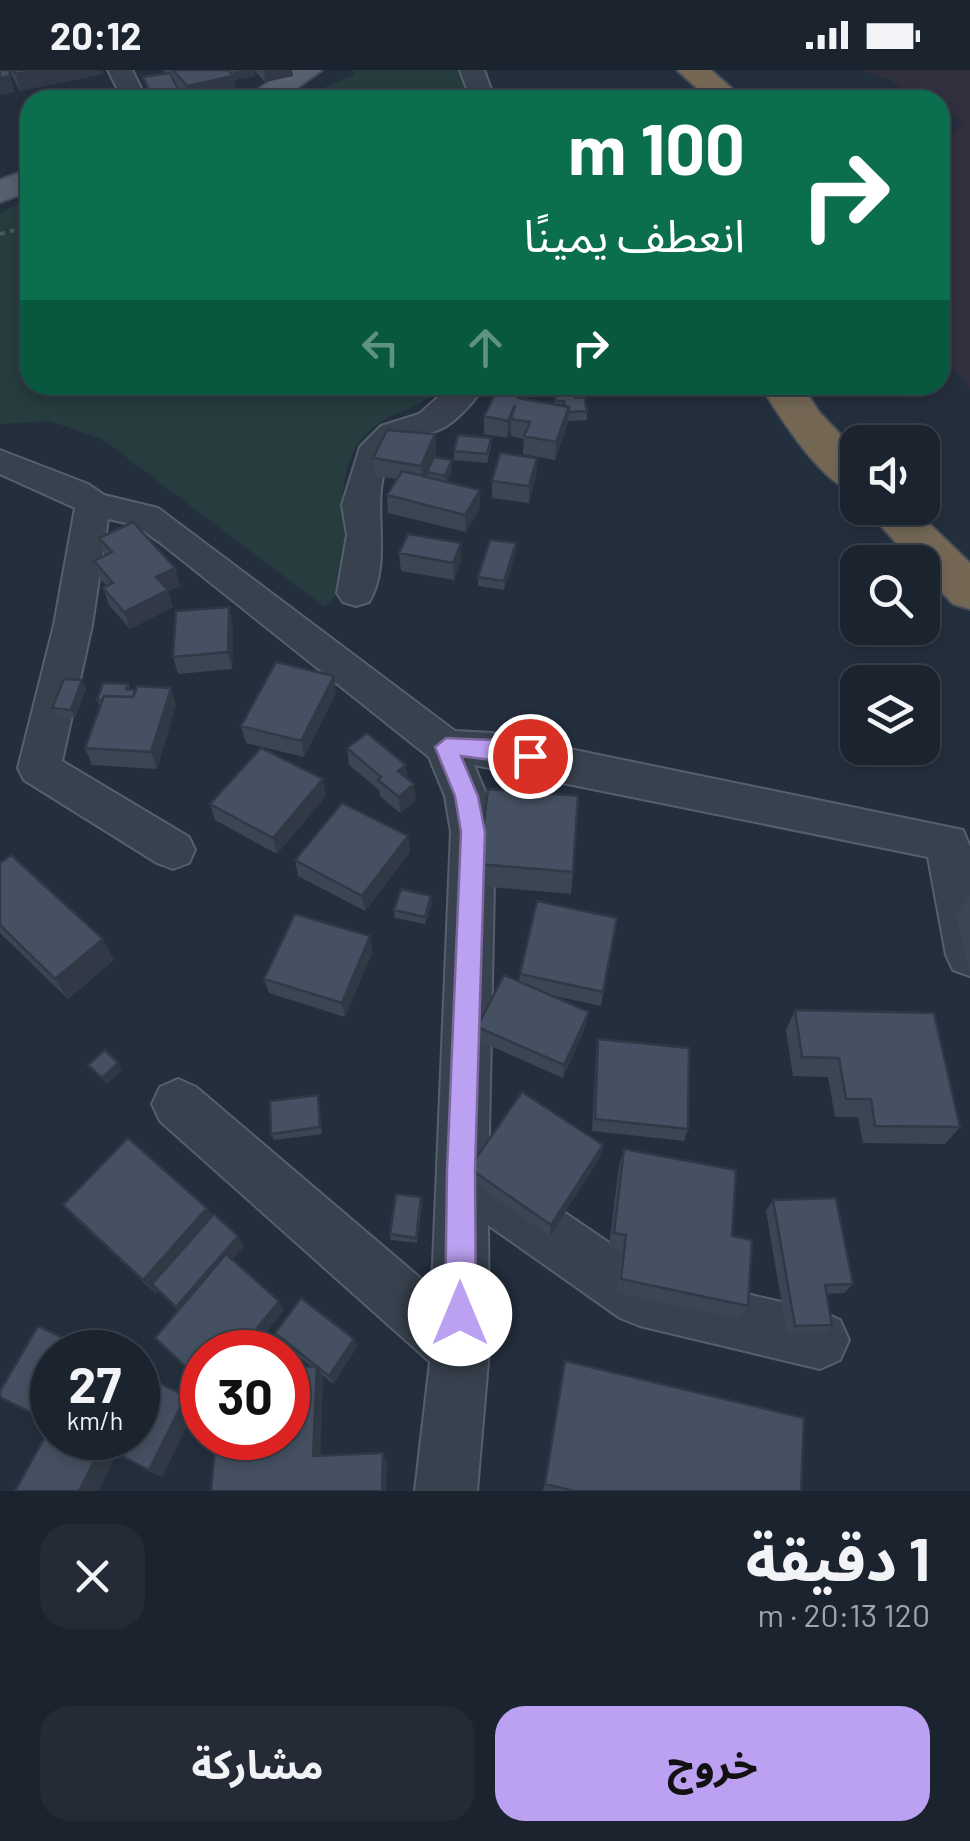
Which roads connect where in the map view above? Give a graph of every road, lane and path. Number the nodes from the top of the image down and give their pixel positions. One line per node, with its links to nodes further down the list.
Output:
1 (307, 70): 4 (main road)
2 (692, 70): 5 (highway)
3 (723, 70): 6 (highway)
4 (275, 90)
5 (716, 90)
6 (746, 90)
7 (461, 395): 18 (street)
8 (787, 395): 11 (highway)
9 (825, 395): 10 (highway)
10 (851, 425)
11 (840, 460)
12 (0, 461): 13 (street)
13 (92, 504): 19 (street); 20 (street)
14 (940, 509): 16 (highway)
15 (904, 525): 17 (highway)
16 (970, 536)
17 (970, 592)
18 (356, 593)
19 (446, 747): 21 (street); 23 (street)
20 (173, 850)
21 (970, 955)
22 (178, 1104): 25 (street)
23 (461, 1171): 24 (street); 25 (street)
24 (820, 1340)
25 (460, 1350): 26 (street)
26 (446, 1491)

